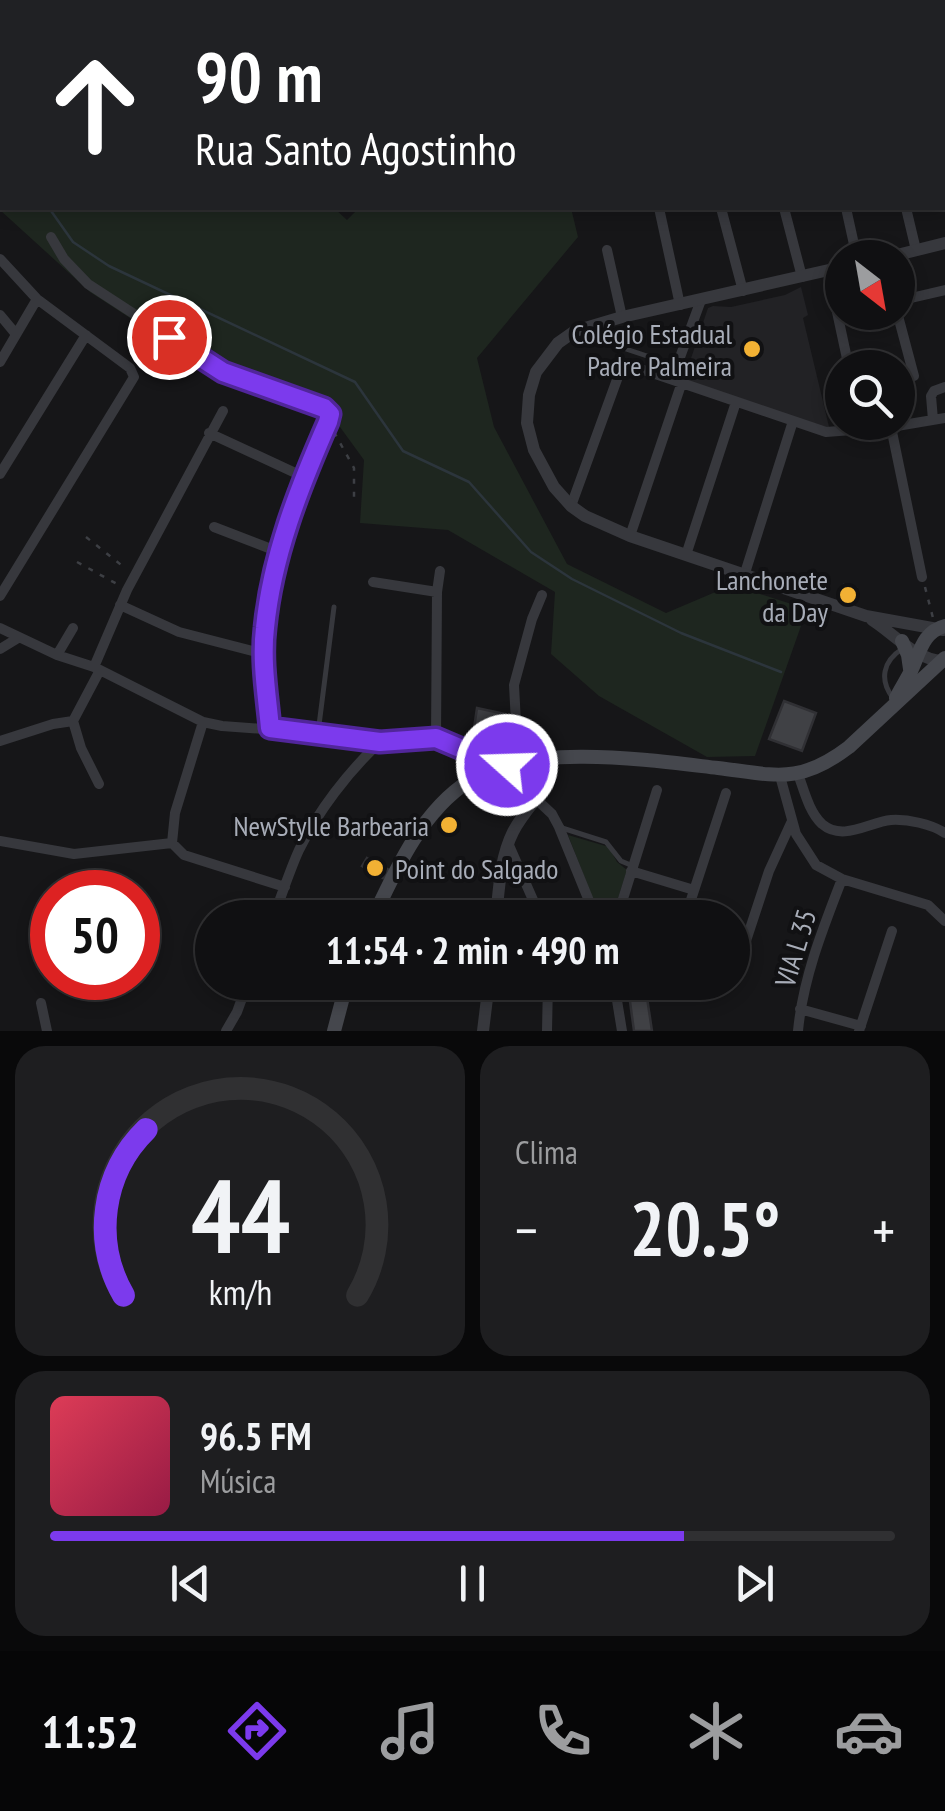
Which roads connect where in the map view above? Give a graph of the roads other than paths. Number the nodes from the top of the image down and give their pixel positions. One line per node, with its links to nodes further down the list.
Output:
1 (660, 210): 19 (street)
2 (722, 210): 15 (street)
3 (785, 210): 13 (street)
4 (846, 210): 7 (street)
5 (906, 210): 10 (street)
6 (51, 237): 37 (street)
7 (853, 240)
8 (944, 246): 10 (street)
9 (607, 250): 21 (street)
10 (916, 250)
11 (0, 258): 17 (street)
12 (825, 271): 13 (street)
13 (802, 278): 15 (street)
14 (945, 290): 16 (street)
15 (743, 291): 18 (street)
16 (915, 297)
17 (37, 299): 22 (street); 23 (street)
18 (701, 300): 19 (street); 26 (street)
19 (680, 305): 21 (street)
20 (0, 315): 22 (street)
21 (622, 317): 38 (street)
22 (15, 334): 25 (street)
23 (86, 335): 36 (street); 49 (street)
24 (626, 348): 26 (lane)
25 (0, 362)
26 (677, 366): 27 (street)
27 (677, 380): 29 (street); 38 (street); 40 (street)
28 (945, 387): 31 (street)
29 (736, 402): 32 (street); 42 (street)
30 (222, 411): 34 (street)
31 (939, 419)
32 (793, 420): 33 (street); 44 (street)
33 (825, 432)
34 (209, 433): 37 (street); 50 (street)
35 (894, 440): 45 (street)
36 (1, 469)
37 (304, 477): 41 (street)
38 (571, 506): 40 (street)
39 (214, 527): 41 (street)
40 (630, 536): 42 (street)
41 (279, 552): 59 (street)
42 (686, 555): 44 (street)
43 (440, 571): 47 (street)
44 (745, 574): 52 (street)
45 (922, 577)
46 (373, 582): 47 (street)
47 (438, 592): 69 (street)
48 (542, 595): 72 (street)
49 (0, 596)
50 (120, 605): 59 (street); 62 (street)
51 (334, 606): 68 (lane)
52 (866, 616): 55 (street); 57 (street)
53 (0, 628): 56 (street)
54 (73, 628): 60 (street)
55 (942, 629): 57 (main road)
56 (18, 638): 58 (street); 60 (street)
57 (908, 647): 61 (street); 63 (main road); 63 (lane)
58 (0, 649)
59 (264, 654): 67 (street)
60 (57, 655): 62 (street)
61 (943, 659): 64 (main road)
62 (97, 669): 65 (street); 66 (street)
63 (894, 700): 64 (main road)
64 (884, 715): 74 (main road)
65 (73, 721): 70 (street); 76 (street)
66 (203, 722): 67 (street); 84 (street)
67 (270, 728): 68 (street)
68 (318, 733): 71 (street)
69 (436, 738): 71 (street); 73 (street)
70 (0, 741)
71 (380, 742): 88 (street)
72 (507, 765): 73 (main road); 75 (main road); 79 (street)
73 (488, 772): 91 (main road)
74 (798, 774): 75 (main road); 82 (street)
75 (780, 776): 80 (street)
76 (99, 784)
77 (657, 790): 86 (street)
78 (726, 793): 89 (street)
79 (536, 799): 81 (street); 85 (street)
80 (792, 822): 87 (street); 98 (street)
81 (559, 827): 86 (lane); 94 (street)
82 (942, 828)
83 (0, 840): 84 (street)
84 (172, 843): 88 (street)
85 (508, 843): 92 (street); 93 (street)
86 (632, 869): 89 (street); 95 (street)
87 (842, 879): 97 (street); 106 (street, VIA L 35)
88 (285, 887): 90 (street)
89 (694, 890): 96 (street)
90 (280, 900)
91 (383, 900)
92 (498, 900)
93 (533, 900)
94 (589, 900)
95 (623, 900)
96 (691, 900)
97 (945, 921)
98 (750, 930)
99 (892, 932): 107 (street)
100 (241, 1000): 109 (street)
101 (342, 1000): 110 (main road)
102 (487, 1000): 111 (street)
103 (548, 1000): 112 (street)
104 (617, 1000): 113 (street)
105 (41, 1003): 108 (street)
106 (800, 1009): 107 (street); 114 (street, VIA L 35)
107 (860, 1028)
108 (48, 1031)
109 (226, 1031)
110 (334, 1031)
111 (483, 1031)
112 (548, 1031)
113 (622, 1031)
114 (798, 1031)

